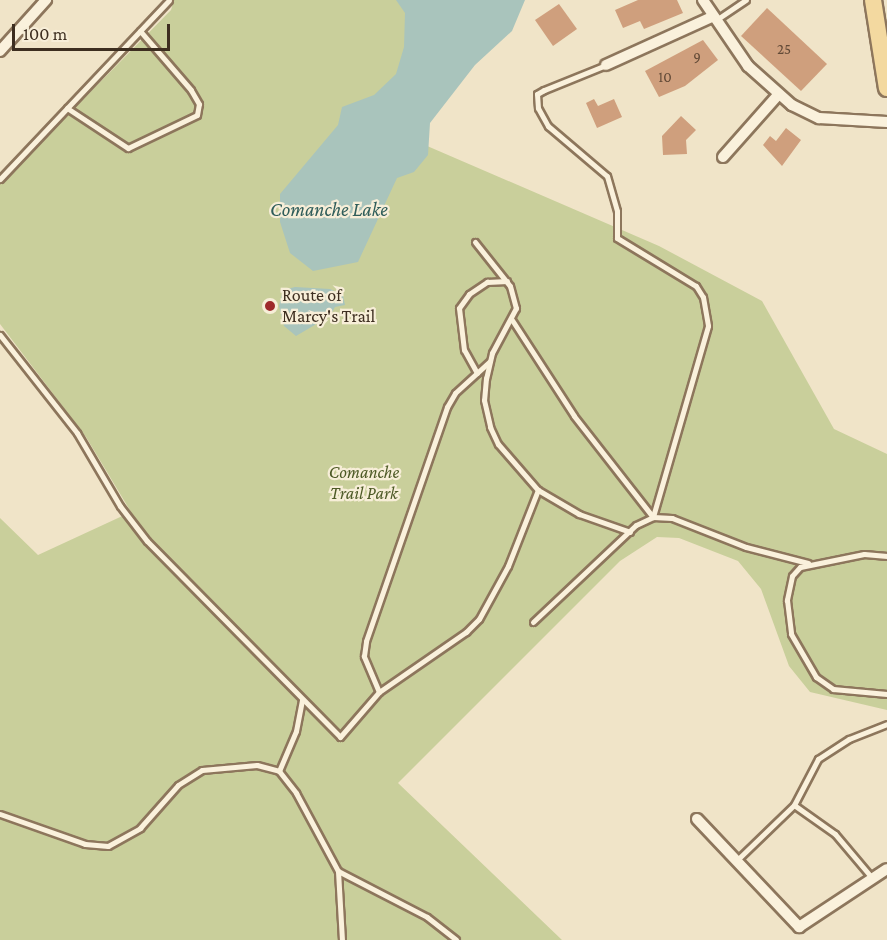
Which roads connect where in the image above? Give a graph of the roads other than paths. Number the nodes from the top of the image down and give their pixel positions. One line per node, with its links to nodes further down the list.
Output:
1 (46, 0): 8 (street)
2 (169, 0): 7 (lane)
3 (703, 0): 6 (street)
4 (746, 0): 6 (lane)
5 (873, 0): 10 (main road)
6 (713, 19): 9 (street); 11 (street)
7 (140, 31): 12 (lane); 12 (lane)
8 (0, 51)
9 (606, 65): 23 (lane)
10 (887, 88)
11 (778, 95): 13 (street); 14 (street)
12 (67, 108): 15 (lane)
13 (887, 122)
14 (723, 157)
15 (0, 179)
16 (475, 242): 17 (lane)
17 (507, 281): 18 (lane); 21 (lane)
18 (513, 320): 20 (lane); 23 (lane)
19 (0, 335): 30 (lane)
20 (490, 361): 21 (lane); 22 (lane)
21 (477, 373): 28 (lane)
22 (538, 490): 24 (lane); 28 (lane)
23 (653, 517): 24 (lane); 26 (lane)
24 (630, 531): 27 (lane)
25 (887, 556): 26 (lane)
26 (808, 563): 29 (lane)
27 (533, 622)
28 (379, 692): 30 (lane)
29 (887, 694)
30 (302, 700): 32 (lane)
31 (887, 724): 33 (lane)
32 (279, 771): 34 (lane); 38 (lane)
33 (794, 805): 36 (lane); 39 (lane)
34 (0, 814)
35 (697, 819): 36 (street)
36 (736, 861): 39 (street)
37 (887, 869): 39 (street)
38 (338, 871): 40 (lane); 41 (lane)
39 (873, 879)
40 (342, 940)
41 (456, 940)

